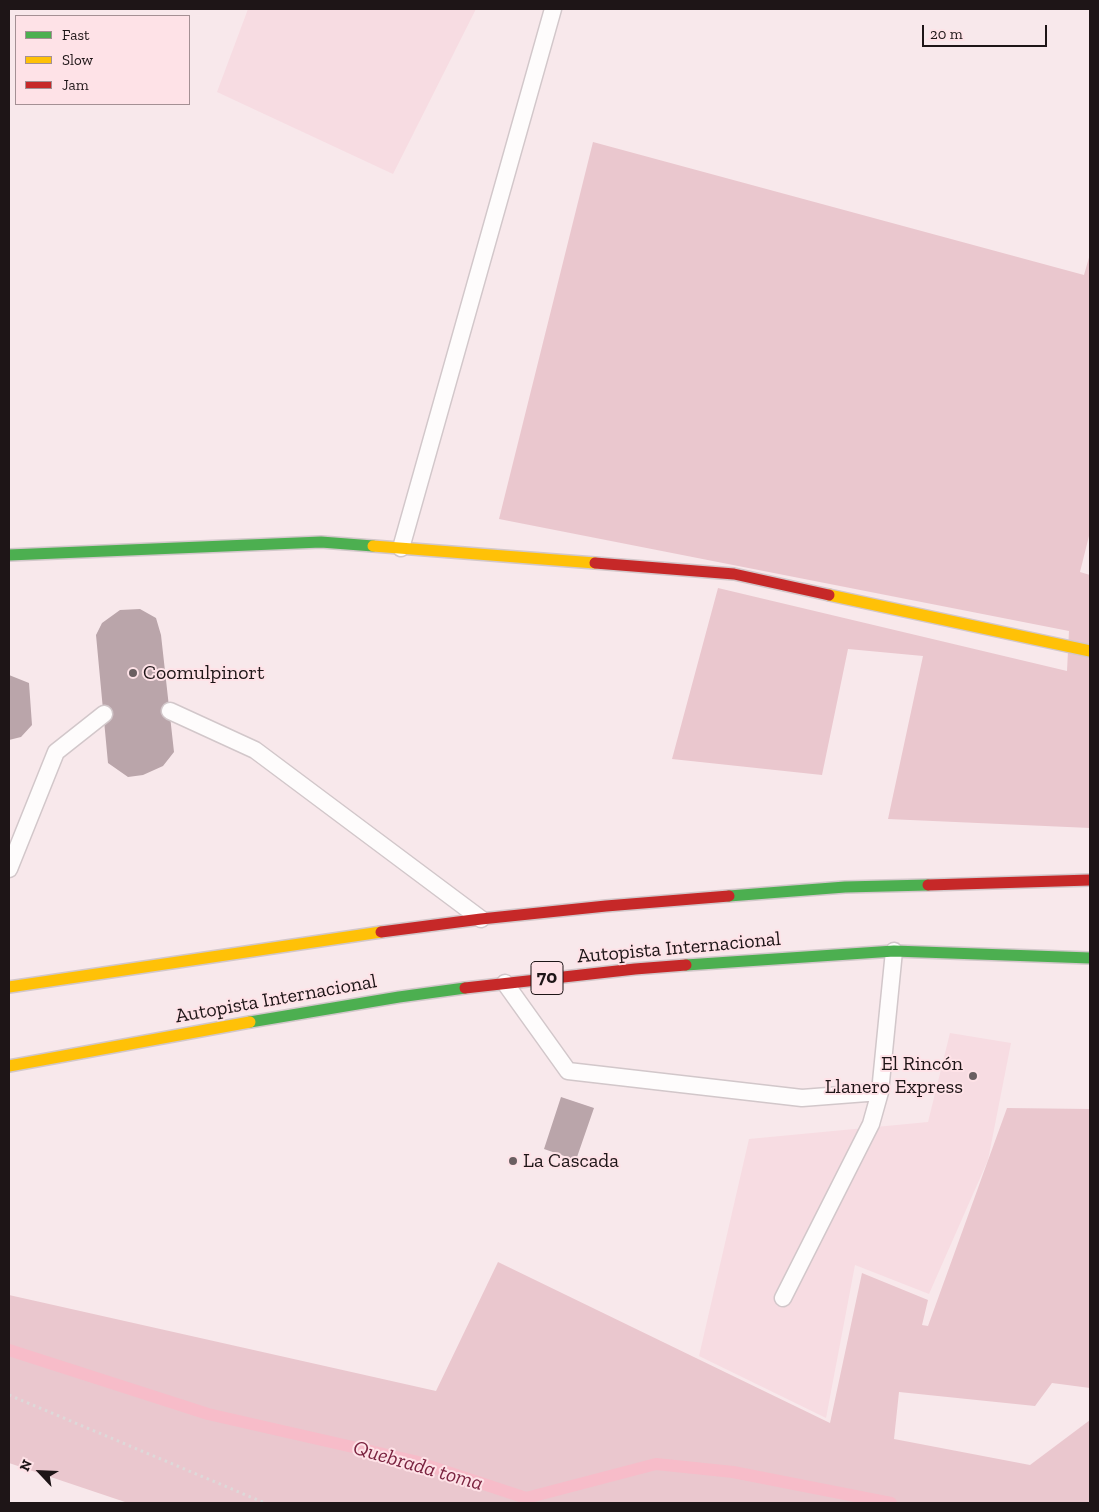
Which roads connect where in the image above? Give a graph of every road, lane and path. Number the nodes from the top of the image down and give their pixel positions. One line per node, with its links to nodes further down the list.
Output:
1 (552, 9): 2 (lane)
2 (401, 548): 3 (main road); 4 (main road)
3 (9, 556)
4 (1090, 651)
5 (170, 711): 9 (lane)
6 (104, 714): 7 (lane)
7 (9, 870)
8 (1090, 880): 9 (main road)
9 (481, 919): 13 (main road)
10 (894, 951): 11 (main road, Autopista Internacional / 70); 12 (main road, Autopista Internacional / 70); 15 (lane)
11 (1090, 958)
12 (505, 983): 14 (main road, Autopista Internacional / 70); 15 (lane)
13 (9, 987)
14 (9, 1066)
15 (880, 1092): 16 (lane)
16 (783, 1298)
17 (9, 1395): 18 (path)
18 (265, 1503)

